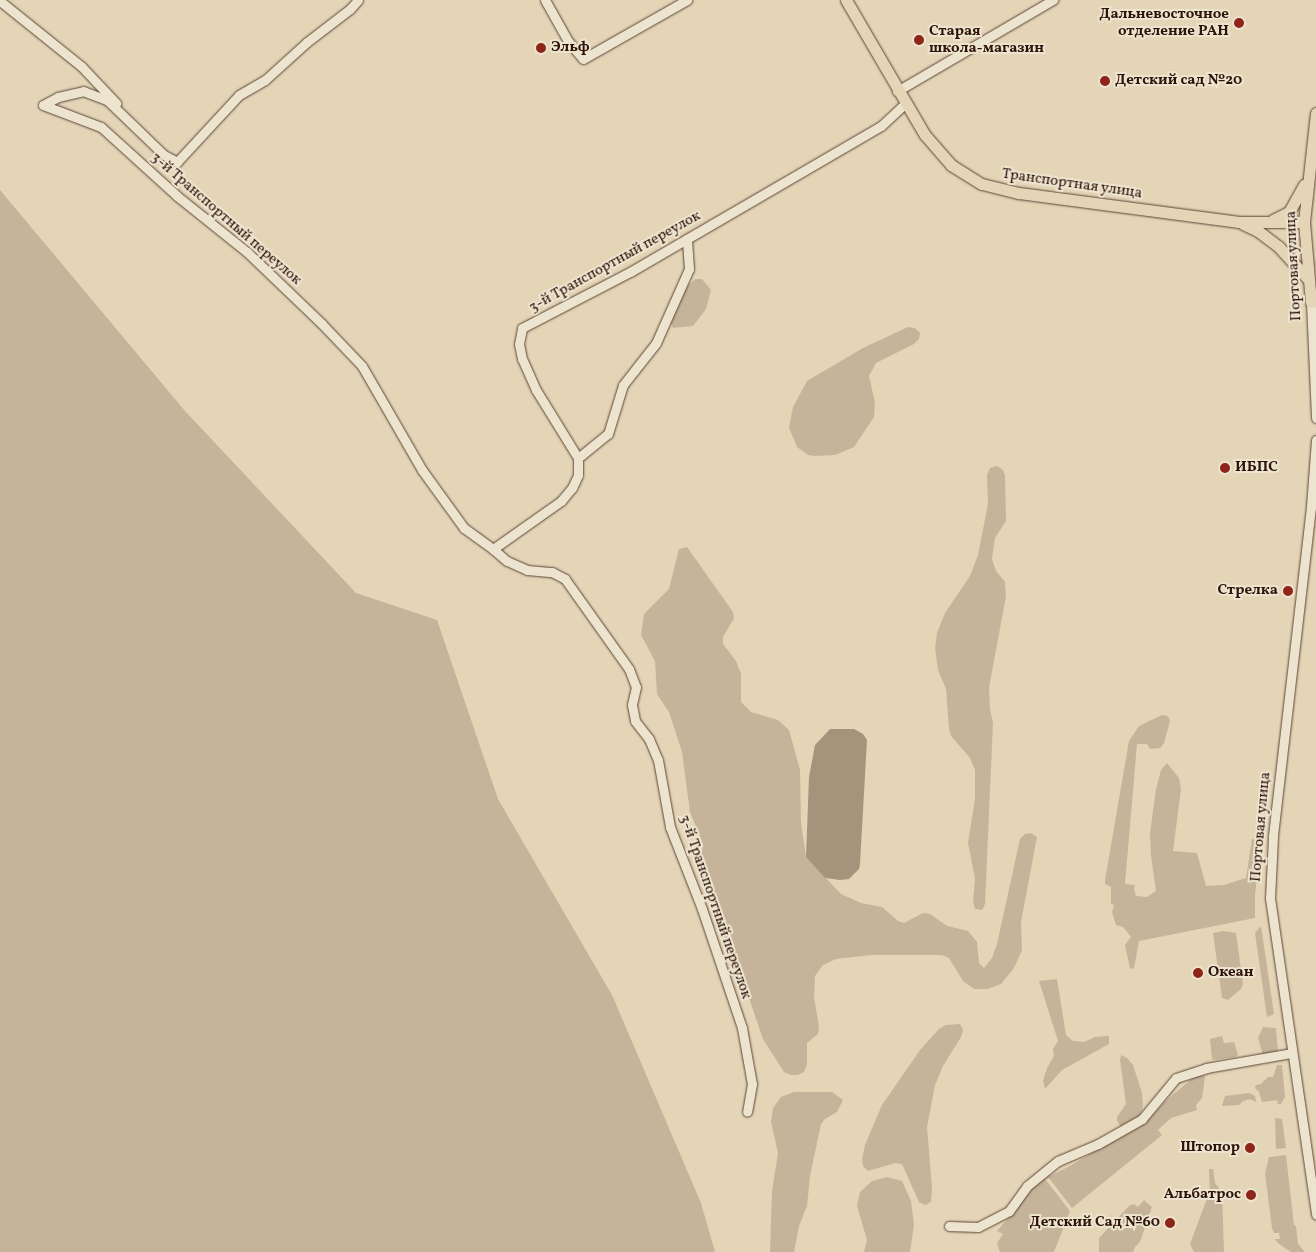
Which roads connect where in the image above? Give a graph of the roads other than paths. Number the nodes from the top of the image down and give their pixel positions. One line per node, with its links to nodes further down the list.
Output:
1 (358, 0): 10 (street)
2 (545, 0): 3 (street)
3 (687, 0)
4 (846, 0): 7 (main road, Транспортная улица)
5 (1053, 0): 7 (street)
6 (0, 1): 10 (street)
7 (897, 91): 8 (main road, Транспортная улица)
8 (905, 104): 12 (main road, Транспортная улица); 15 (street, 3-й Транспортный переулок)
9 (1316, 113): 11 (main road, Портовая улица)
10 (122, 114): 25 (street, 3-й Транспортный переулок)
11 (1310, 170): 13 (main road); 14 (main road, Портовая улица)
12 (1239, 222): 13 (main road, Транспортная улица); 18 (main road, Транспортная улица)
13 (1265, 222): 14 (main road, Транспортная улица)
14 (1304, 222): 16 (main road, Портовая улица)
15 (687, 239): 23 (street); 23 (street, 3-й Транспортный переулок)
16 (1306, 246): 17 (main road); 18 (main road, Портовая улица)
17 (1316, 269)
18 (1312, 281): 19 (main road, Портовая улица)
19 (1314, 301): 20 (street, Портовая улица)
20 (1315, 358): 21 (street, Портовая улица)
21 (1316, 418)
22 (1316, 440): 24 (street, Портовая улица)
23 (578, 458): 25 (street)
24 (1315, 487): 26 (street, Портовая улица)
25 (493, 549): 27 (street, 3-й Транспортный переулок)
26 (1291, 1052): 28 (street, Портовая улица); 29 (street)
27 (747, 1112)
28 (1316, 1215)
29 (950, 1226)

